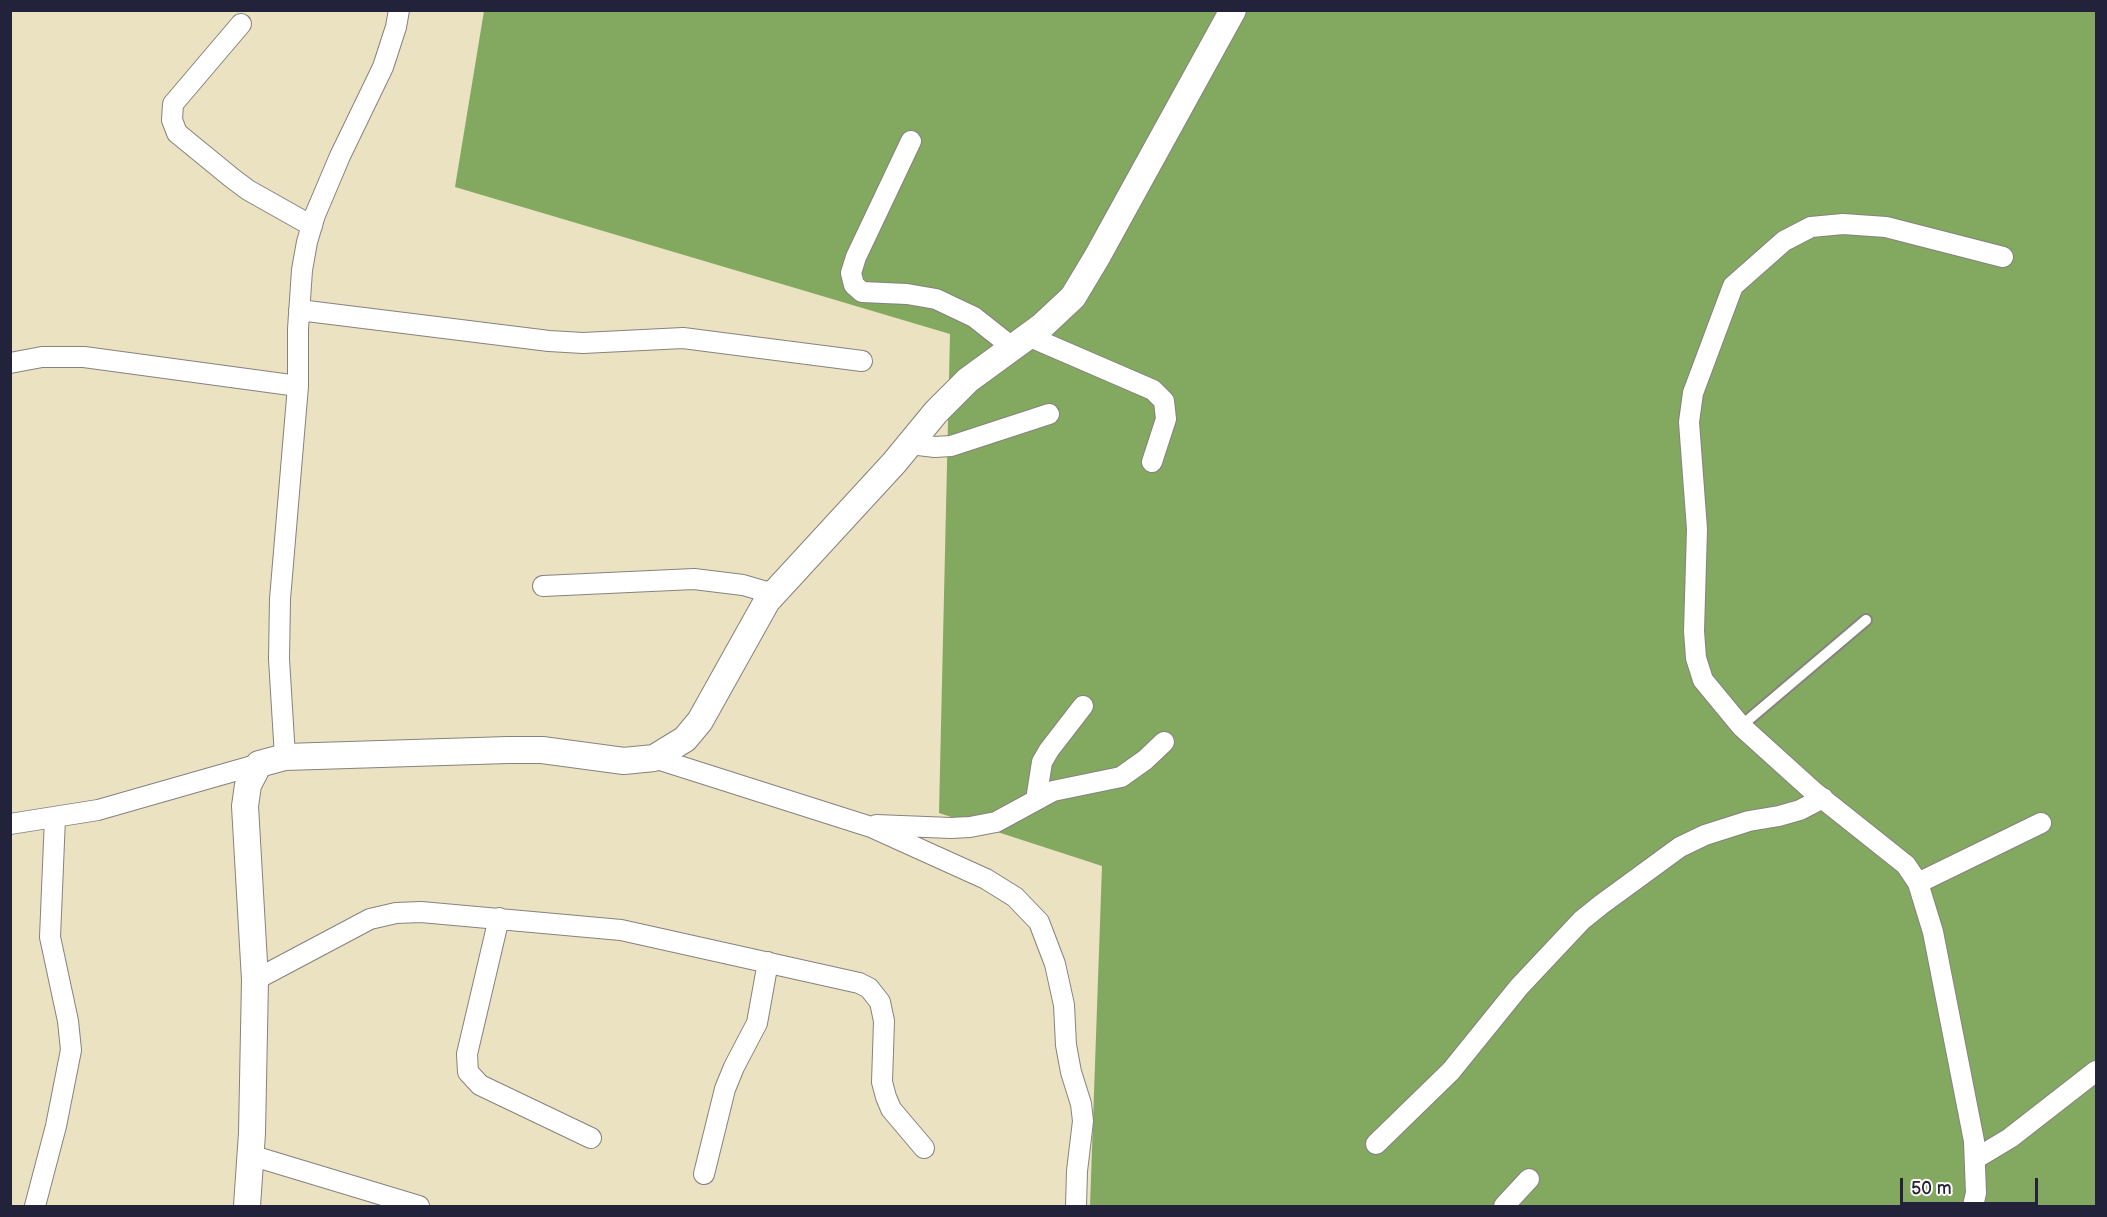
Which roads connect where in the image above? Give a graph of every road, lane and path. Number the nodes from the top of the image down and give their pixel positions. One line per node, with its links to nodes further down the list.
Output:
1 (399, 10): 5 (street)
2 (1233, 10): 8 (street)
3 (241, 24): 5 (street)
4 (911, 141): 8 (street)
5 (312, 226): 7 (street)
6 (2003, 257): 19 (street)
7 (299, 310): 9 (street); 11 (street)
8 (1020, 341): 13 (street); 14 (street)
9 (862, 361)
10 (10, 363): 11 (street)
11 (298, 386): 21 (street)
12 (1049, 414): 13 (street)
13 (910, 444): 16 (street)
14 (1152, 462)
15 (543, 585): 16 (street)
16 (774, 594): 22 (street)
17 (1866, 620): 19 (lane)
18 (1083, 706): 25 (street)
19 (1741, 726): 24 (street)
20 (1164, 741): 25 (street)
21 (285, 757): 22 (street); 23 (street)
22 (654, 758): 28 (street)
23 (259, 764): 26 (street); 33 (street)
24 (1823, 798): 30 (street); 36 (street)
25 (1036, 800): 28 (street)
26 (55, 818): 29 (street); 42 (street)
27 (2041, 823): 30 (street)
28 (861, 824): 45 (street)
29 (10, 825)
30 (1918, 883): 39 (street)
31 (499, 918): 32 (street); 33 (street); 35 (street)
32 (768, 962): 37 (street); 40 (street)
33 (255, 980): 38 (street)
34 (2097, 1071): 39 (street)
35 (591, 1138)
36 (1376, 1144)
37 (924, 1148)
38 (250, 1155): 43 (street); 44 (street)
39 (1975, 1159): 47 (street)
40 (704, 1174)
41 (1529, 1179): 46 (street)
42 (35, 1206)
43 (247, 1206)
44 (418, 1206)
45 (1076, 1206)
46 (1504, 1206)
47 (1973, 1206)

